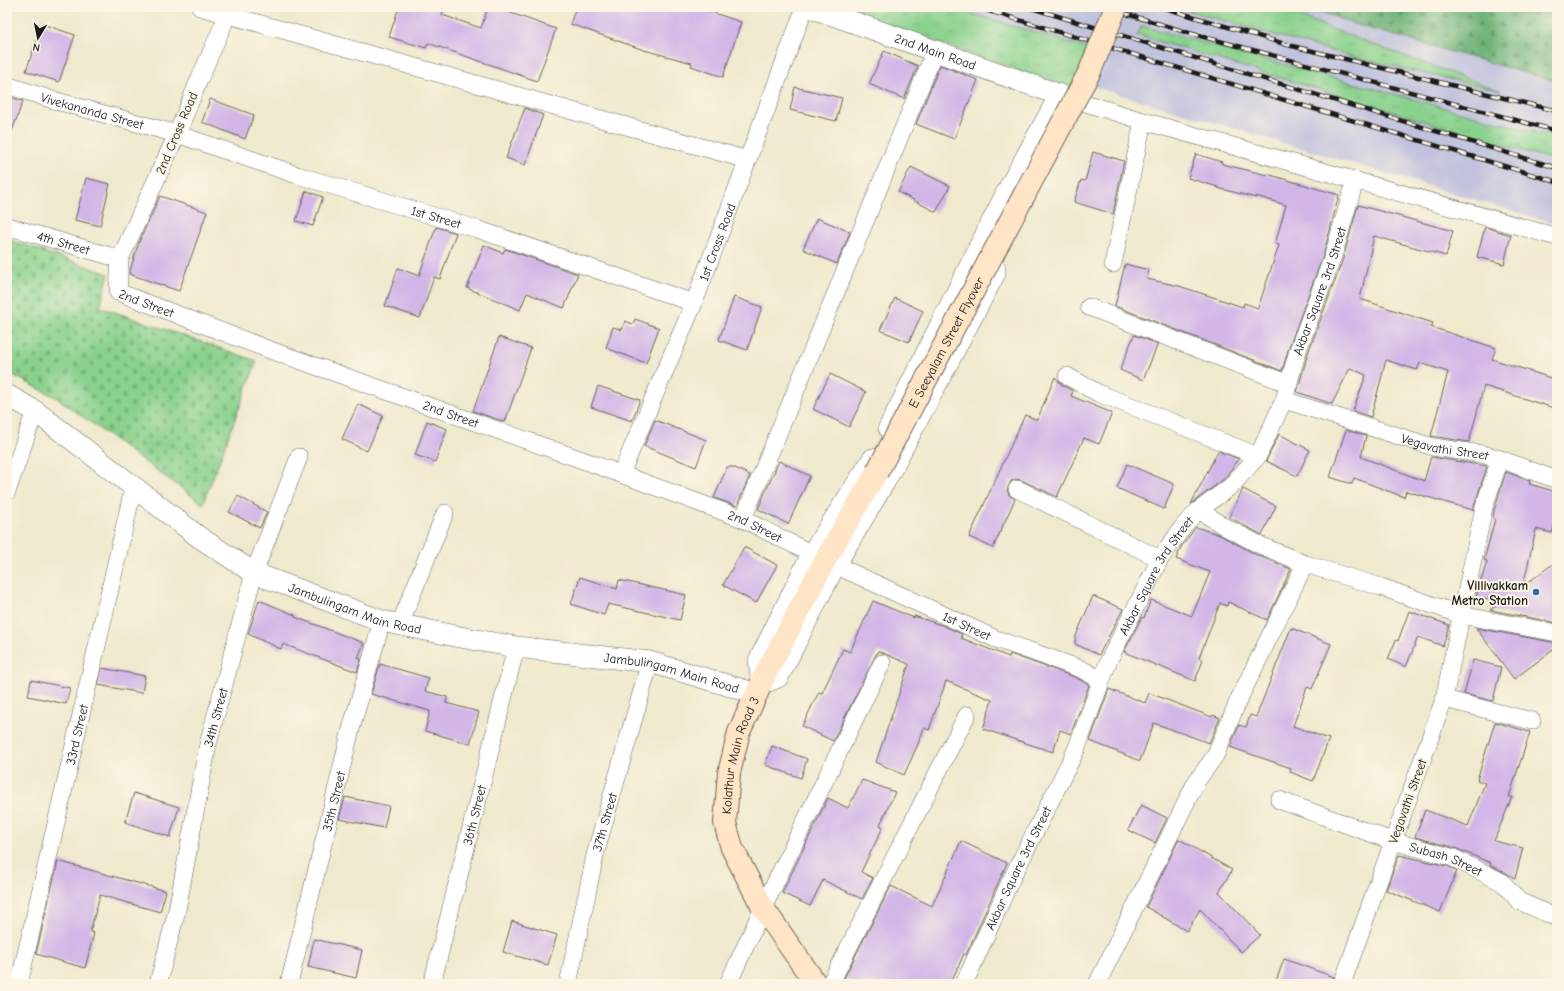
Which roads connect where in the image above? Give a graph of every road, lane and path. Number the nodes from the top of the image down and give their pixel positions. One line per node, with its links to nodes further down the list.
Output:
1 (200, 7): 5 (street)
2 (806, 7): 11 (street, 1st Cross Road)
3 (810, 7): 6 (street, 2nd Main Road)
4 (1116, 7): 47 (main road, E Seeyalam Street Flyover, bridge)
5 (230, 11): 10 (street, 2nd Cross Road); 11 (street)
6 (936, 51): 8 (street, 2nd Main Road); 34 (street)
7 (7, 85): 10 (street, Vivekananda Street)
8 (1060, 95): 9 (street); 15 (street)
9 (1143, 121): 12 (street); 17 (street)
10 (177, 134): 16 (street, 2nd Cross Road); 18 (street, 1st Street)
11 (748, 160): 18 (street, 1st Cross Road)
12 (1355, 181): 14 (street); 21 (street, Akbar Square 3rd Street)
13 (7, 226): 16 (street, 4th Street)
14 (1557, 237)
15 (979, 248): 35 (street); 38 (street)
16 (120, 259): 27 (street, 2nd Street)
17 (1113, 264)
18 (694, 303): 27 (street, 1st Cross Road)
19 (1089, 307): 21 (street, Vegavathi Street)
20 (1067, 376): 24 (street)
21 (1286, 392): 24 (street, Akbar Square 3rd Street); 26 (street, Vegavathi Street)
22 (7, 395): 23 (street, Jambulingam Main Road)
23 (35, 411): 29 (street, Jambulingam Main Road); 31 (street)
24 (1258, 456): 32 (street, Akbar Square 3rd Street)
25 (299, 457): 39 (street, 34th Street)
26 (1500, 459): 28 (street); 40 (street, Vegavathi Street)
27 (621, 474): 34 (street, 2nd Street)
28 (1557, 480)
29 (134, 485): 39 (street, Jambulingam Main Road); 55 (street, 33rd Street)
30 (1017, 489): 36 (street)
31 (7, 492)
32 (1198, 510): 36 (street, Akbar Square 3rd Street); 37 (street)
33 (445, 513): 41 (street, 35th Street)
34 (743, 519): 35 (street, 2nd Street)
35 (812, 554): 47 (street)
36 (1160, 559): 46 (street, Akbar Square 3rd Street)
37 (1305, 564): 40 (street); 64 (street)
38 (834, 565): 46 (street, 1st Street); 47 (street)
39 (254, 573): 41 (street, Jambulingam Main Road); 56 (street, 34th Street)
40 (1461, 614): 42 (street); 48 (street, Vegavathi Street)
41 (391, 622): 43 (street, Jambulingam Main Road); 57 (street, 35th Street)
42 (1557, 633)
43 (516, 647): 44 (street, Jambulingam Main Road); 58 (street, 36th Street)
44 (650, 662): 47 (street, Jambulingam Main Road); 59 (street, 37th Street)
45 (882, 663): 53 (street)
46 (1101, 680): 63 (street, Akbar Square 3rd Street)
47 (762, 684): 53 (main road, Kolathur Main Road 3)
48 (1444, 699): 50 (street); 52 (street, Vegavathi Street)
49 (967, 715): 62 (street)
50 (1532, 721)
51 (1279, 800): 52 (street, Subash Street)
52 (1392, 840): 54 (street, Subash Street); 65 (street, Vegavathi Street)
53 (763, 908): 60 (street); 61 (main road, Kolathur Main Road 3)
54 (1557, 918)
55 (19, 984)
56 (158, 984)
57 (289, 984)
58 (432, 984)
59 (568, 984)
60 (728, 984)
61 (816, 984)
62 (830, 984)
63 (964, 984)
64 (1097, 984)
65 (1342, 984)

